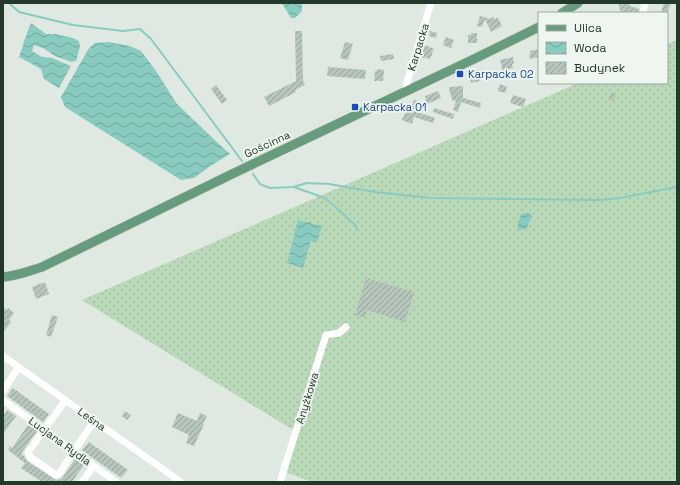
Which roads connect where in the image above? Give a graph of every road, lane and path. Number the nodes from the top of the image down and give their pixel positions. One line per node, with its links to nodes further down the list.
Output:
1 (431, 3): 5 (street, Karpacka)
2 (578, 3): 3 (main road)
3 (564, 12)
4 (538, 27): 5 (main road, Gościnna)
5 (406, 91): 6 (main road, Gościnna)
6 (3, 277)
7 (346, 327): 20 (street, Anyżkowa)
8 (3, 356): 9 (street, Leśna)
9 (18, 368): 10 (street); 12 (street, Leśna)
10 (3, 390)
11 (3, 400): 14 (street, Lucjana Rydla)
12 (65, 401): 13 (street, Leśna); 14 (street)
13 (94, 421): 15 (street); 19 (street, Leśna)
14 (44, 430): 15 (street, Lucjana Rydla); 15 (street)
15 (74, 452): 16 (street, Lucjana Rydla)
16 (94, 466): 17 (street); 18 (street, Lucjana Rydla)
17 (82, 482)
18 (116, 482)
19 (181, 482)
20 (280, 482)

